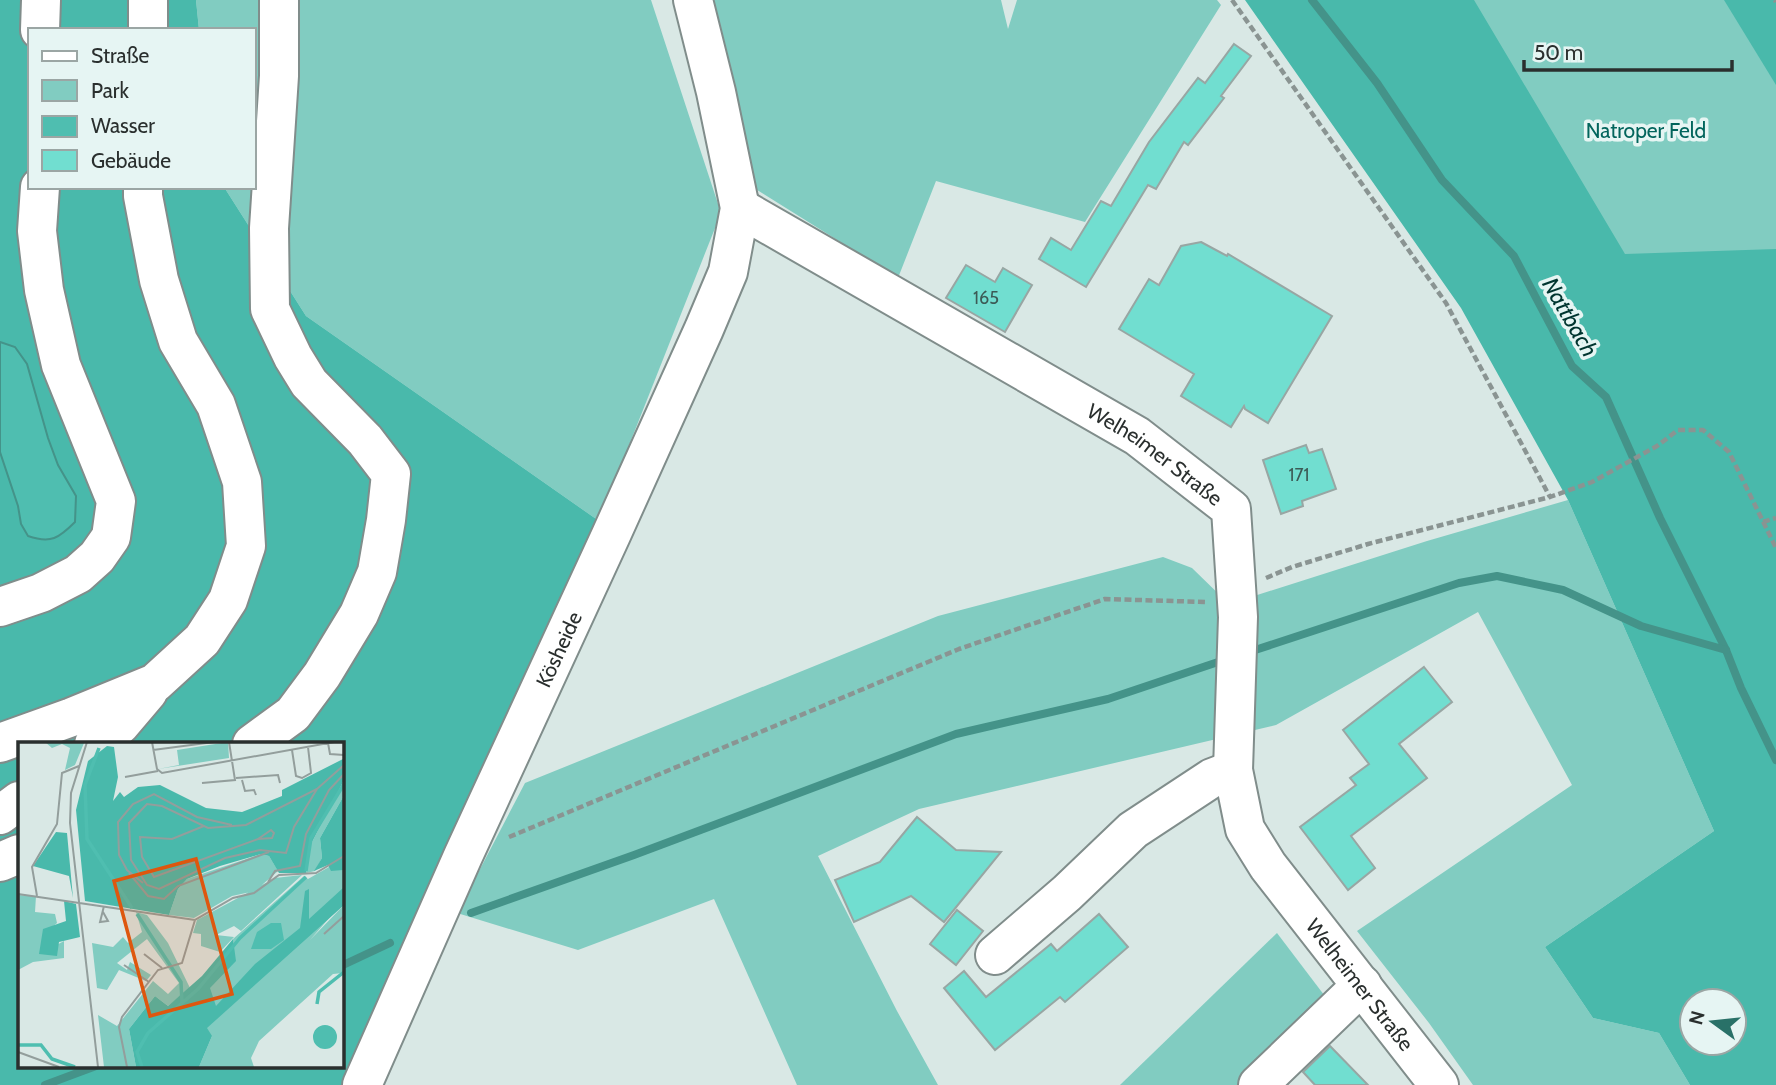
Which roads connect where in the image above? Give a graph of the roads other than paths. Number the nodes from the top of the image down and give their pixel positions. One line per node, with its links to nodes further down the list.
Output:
1 (41, 0): 5 (street)
2 (148, 0): 6 (street)
3 (279, 0): 13 (street)
4 (693, 0): 9 (street)
5 (40, 28)
6 (148, 28)
7 (40, 189): 10 (street)
8 (143, 189): 11 (street)
9 (740, 208): 15 (street, Welheimer Straße); 22 (street, Kösheide)
10 (0, 607)
11 (155, 683): 12 (street); 14 (street)
12 (97, 742)
13 (255, 742)
14 (0, 743)
15 (1233, 771): 20 (street); 21 (street, Welheimer Straße)
16 (18, 802): 17 (street)
17 (0, 815)
18 (18, 855): 19 (street)
19 (0, 862)
20 (995, 955)
21 (1362, 985): 23 (street); 24 (street, Welheimer Straße)
22 (362, 1085)
23 (1258, 1085)
24 (1439, 1085)

